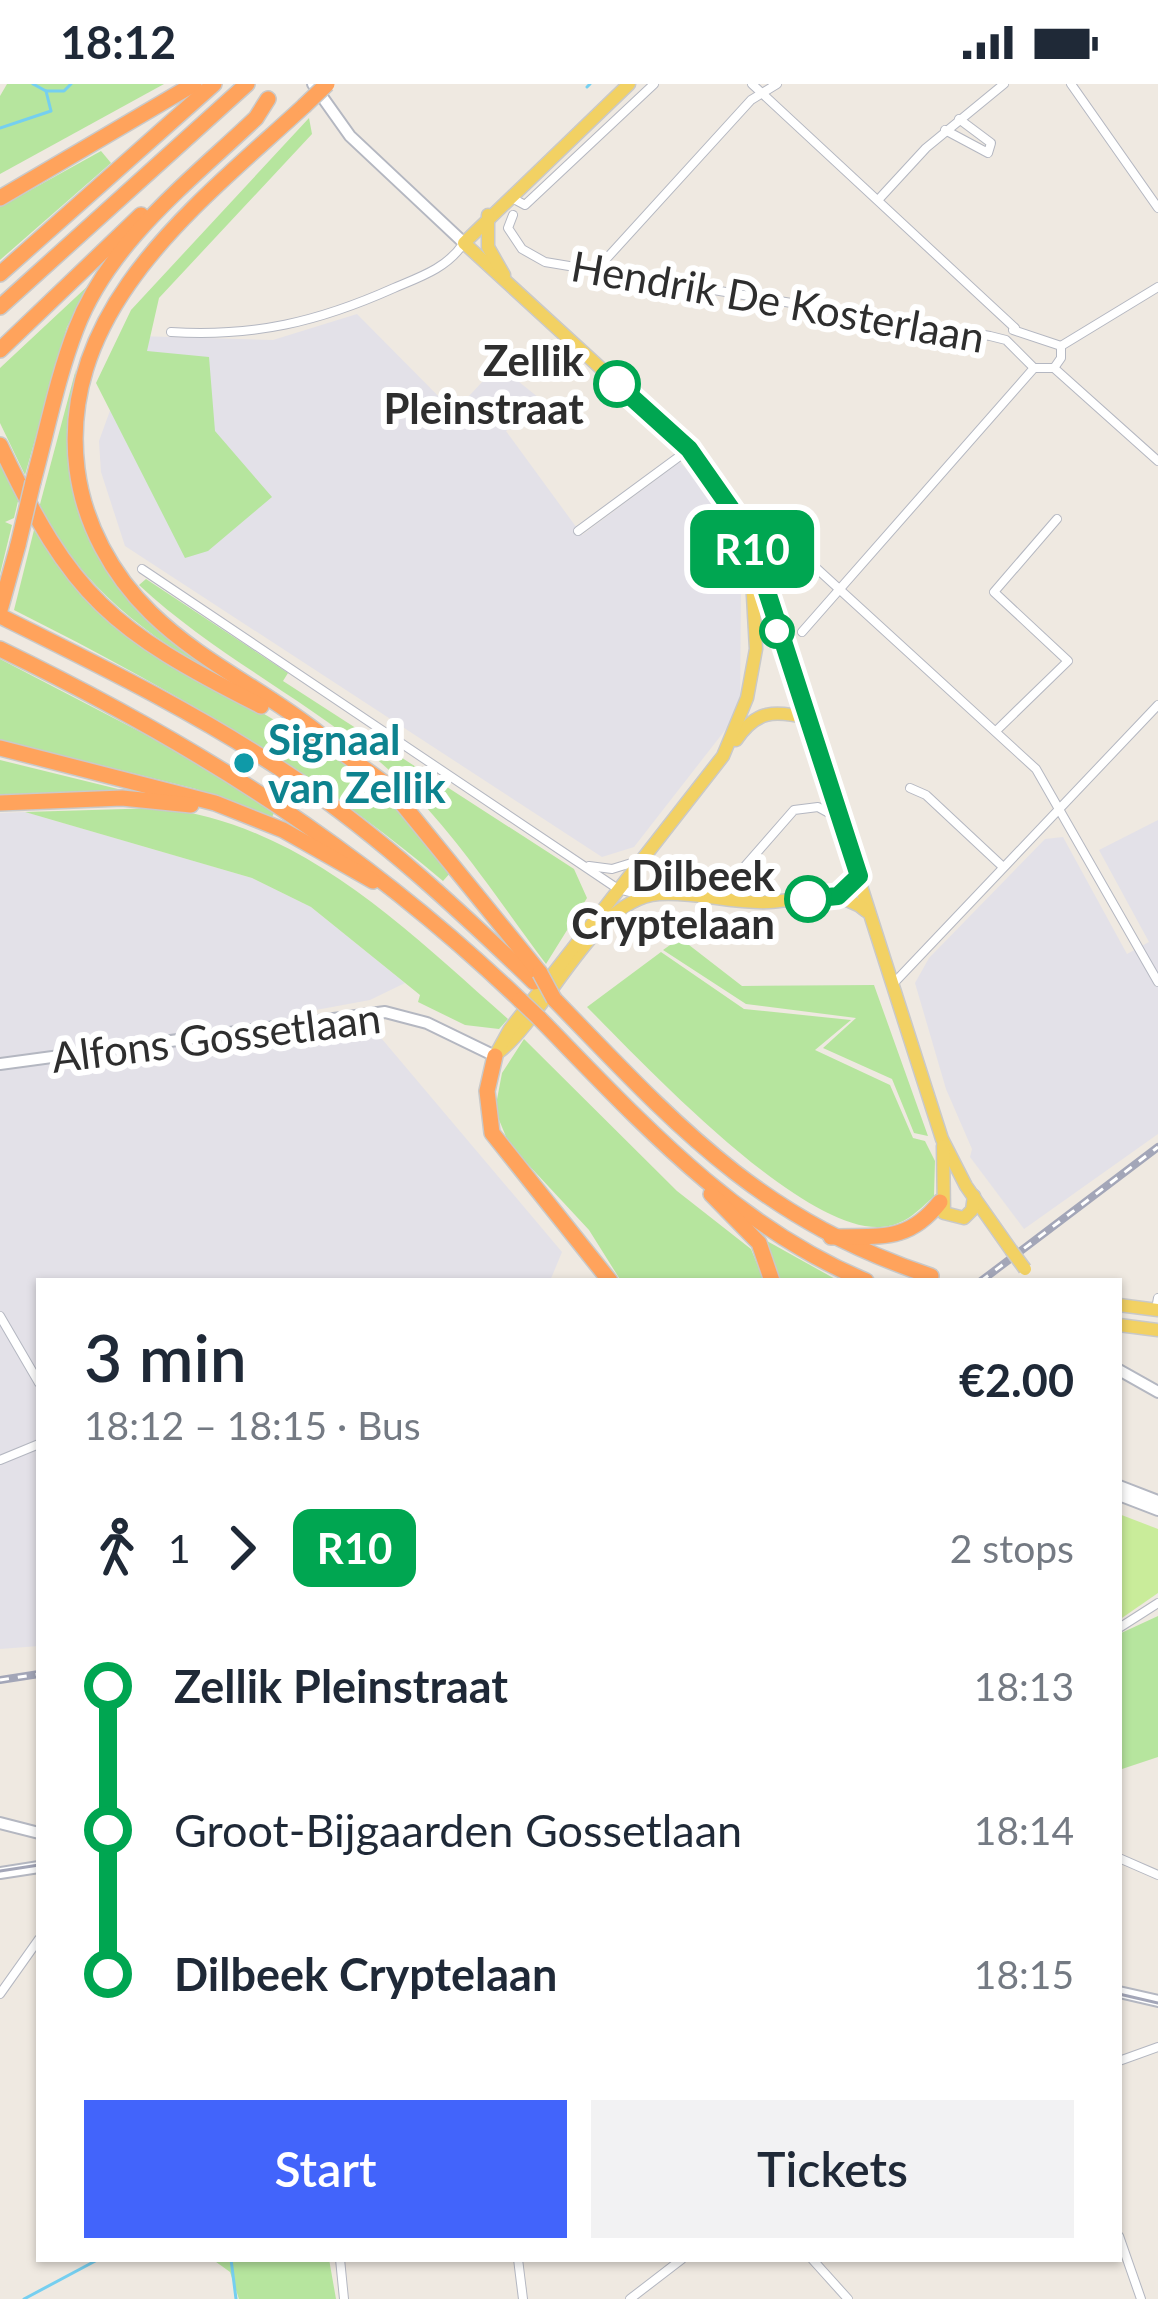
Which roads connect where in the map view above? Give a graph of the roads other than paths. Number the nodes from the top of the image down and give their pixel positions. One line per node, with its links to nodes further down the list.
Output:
1 (194, 84): 17 (highway)
2 (214, 84): 28 (highway)
3 (247, 84): 31 (highway)
4 (284, 84): 14 (highway)
5 (313, 84): 26 (street)
6 (328, 84): 25 (highway, bridge)
7 (629, 84): 19 (main road)
8 (654, 84): 19 (street)
9 (752, 84): 13 (street)
10 (777, 84): 13 (street)
11 (1004, 84): 15 (street)
12 (1071, 84): 22 (street)
13 (762, 94): 21 (street); 27 (street)
14 (268, 99): 36 (highway); 37 (highway)
15 (958, 119): 16 (street); 16 (street)
16 (945, 130): 21 (street)
17 (56, 166): 18 (highway); 20 (highway)
18 (0, 186)
19 (509, 196): 23 (main road)
20 (0, 198)
21 (879, 200): 32 (street)
22 (1158, 208)
23 (488, 214): 26 (main road); 29 (main road)
24 (513, 215): 27 (street, Hendrik De Kosterlaan)
25 (181, 220): 37 (highway); 54 (highway)
26 (464, 243): 29 (main road); 33 (street)
27 (596, 271): 34 (street, Hendrik De Kosterlaan)
28 (0, 274)
29 (512, 287): 41 (main road)
30 (1158, 287): 35 (street)
31 (0, 307)
32 (1015, 328): 34 (street, Hendrik De Kosterlaan); 35 (street, Hendrik De Kosterlaan)
33 (171, 332)
34 (1006, 340): 38 (street, Hendrik De Kosterlaan)
35 (1060, 346): 39 (street)
36 (0, 350)
37 (65, 363): 48 (highway, bridge)
38 (1034, 368): 39 (street, Hendrik De Kosterlaan); 47 (street)
39 (1054, 368): 42 (street)
40 (0, 445): 54 (highway)
41 (689, 449): 44 (main road); 45 (street)
42 (1158, 461)
43 (1057, 519): 53 (street)
44 (738, 525): 47 (street); 52 (main road); 56 (main road)
45 (578, 531)
46 (142, 569): 63 (street)
47 (840, 589): 49 (street); 53 (street)
48 (0, 613): 74 (highway)
49 (802, 632)
50 (0, 650): 66 (highway)
51 (1158, 705): 59 (street)
52 (807, 718): 56 (main road); 61 (main road)
53 (997, 730): 59 (street)
54 (322, 736): 74 (highway)
55 (0, 748): 60 (highway)
56 (723, 756): 62 (main road)
57 (910, 788): 64 (street)
58 (0, 802): 60 (highway)
59 (1060, 807): 64 (street); 73 (street)
60 (228, 808): 66 (highway)
61 (839, 818): 65 (main road); 71 (street)
62 (645, 858): 63 (street); 67 (main road); 68 (main road)
63 (588, 866): 67 (street)
64 (1002, 866): 76 (street)
65 (859, 876): 70 (main road); 72 (main road)
66 (393, 887): 80 (highway, bridge)
67 (618, 889): 69 (street); 77 (main road)
68 (662, 893): 69 (main road); 71 (main road)
69 (645, 896): 77 (main road)
70 (838, 896): 71 (main road); 72 (main road)
71 (723, 902)
72 (866, 911): 76 (main road)
73 (1153, 963): 75 (street)
74 (537, 978): 83 (highway, bridge)
75 (1158, 982)
76 (891, 986): 79 (main road)
77 (495, 1056): 78 (street, Alfons Gossetlaan); 85 (highway)
78 (0, 1064)
79 (942, 1138): 81 (main road); 82 (main road)
80 (699, 1177): 86 (highway); 87 (highway)
81 (970, 1191): 82 (main road); 82 (main road); 89 (main road, bridge)
82 (942, 1197): 83 (highway)
83 (828, 1237): 84 (highway)
84 (931, 1276): 88 (main road)
85 (608, 1278)
86 (771, 1278)
87 (856, 1278)
88 (938, 1278)
89 (1033, 1278)
90 (1122, 1306): 91 (main road)
91 (1157, 1306)
92 (0, 1316): 96 (street)
93 (1122, 1325): 94 (main road)
94 (1158, 1330)
95 (1122, 1372): 97 (street)
96 (36, 1378)
97 (1158, 1392)
98 (36, 1445): 99 (street)
99 (0, 1460)
100 (1122, 1492): 102 (street)
101 (1122, 1492): 103 (street)
102 (1158, 1501)
103 (1158, 1510)
104 (1158, 1603): 105 (street)
105 (1122, 1626)
106 (0, 1823): 107 (street)
107 (36, 1832)
108 (1122, 1859): 111 (street)
109 (36, 1867): 110 (street)
110 (0, 1873)
111 (1158, 1875)
112 (36, 1944): 114 (street)
113 (1122, 1993): 115 (street)
114 (0, 1994)
115 (1158, 2001)
116 (1158, 2047): 117 (street)
117 (1122, 2060)
118 (1122, 2245): 127 (street)
119 (340, 2262): 123 (street)
120 (518, 2262): 124 (street)
121 (678, 2262): 125 (street)
122 (815, 2262): 126 (street)
123 (344, 2299)
124 (523, 2299)
125 (630, 2299)
126 (848, 2299)
127 (1141, 2299)

